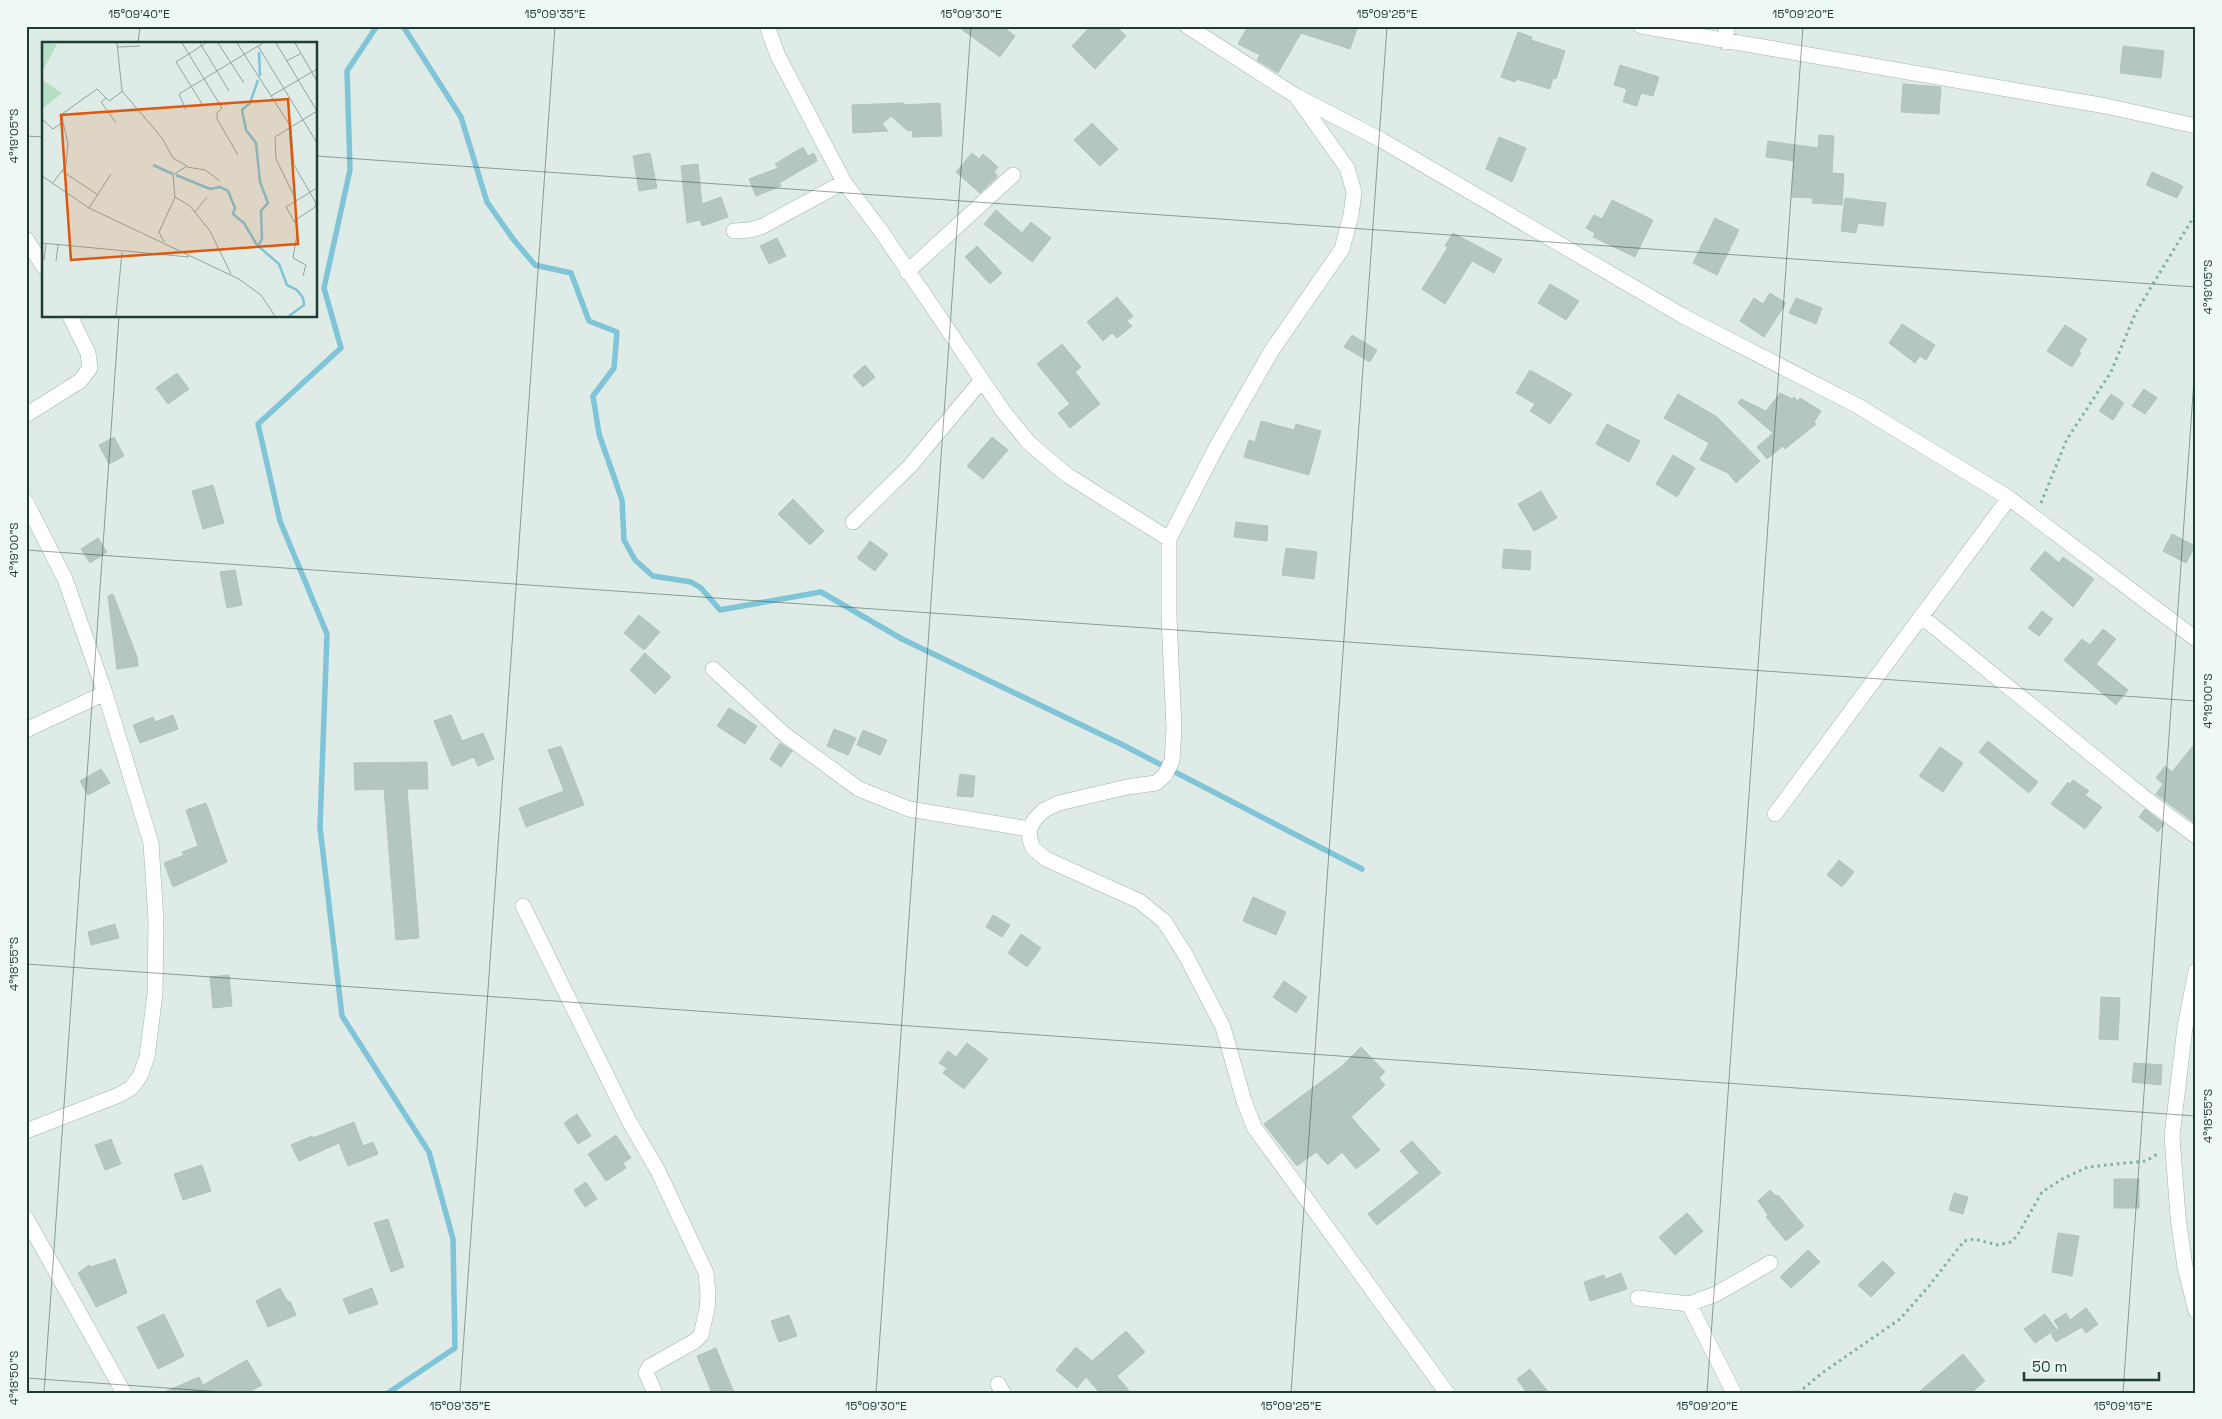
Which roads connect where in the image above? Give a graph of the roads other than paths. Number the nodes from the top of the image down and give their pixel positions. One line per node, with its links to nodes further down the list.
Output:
1 (767, 26): 9 (street)
2 (1187, 26): 6 (street)
3 (1641, 26): 5 (street)
4 (1727, 26): 5 (street)
5 (1725, 42): 7 (street)
6 (1296, 96): 17 (street); 20 (street)
7 (2196, 126)
8 (1013, 175): 13 (street)
9 (844, 182): 10 (street); 13 (street)
10 (734, 231)
11 (26, 239): 12 (street)
12 (42, 264)
13 (907, 272): 15 (street)
14 (71, 318): 16 (street)
15 (982, 380): 19 (street); 20 (street)
16 (26, 415)
17 (2009, 498): 21 (street); 22 (street)
18 (26, 502): 24 (street)
19 (853, 522)
20 (1169, 539): 27 (street)
21 (1920, 616): 26 (street); 28 (street)
22 (2196, 639)
23 (713, 670): 27 (street)
24 (105, 693): 25 (street); 31 (street)
25 (26, 730)
26 (1775, 814)
27 (1029, 829): 39 (street)
28 (2196, 836)
29 (523, 906): 38 (street)
30 (2196, 972): 36 (street)
31 (26, 1131)
32 (26, 1218): 37 (street)
33 (1770, 1263): 35 (street)
34 (1638, 1298): 35 (street)
35 (1689, 1304): 40 (street)
36 (2196, 1311)
37 (124, 1393)
38 (655, 1393)
39 (1447, 1393)
40 (1734, 1393)

